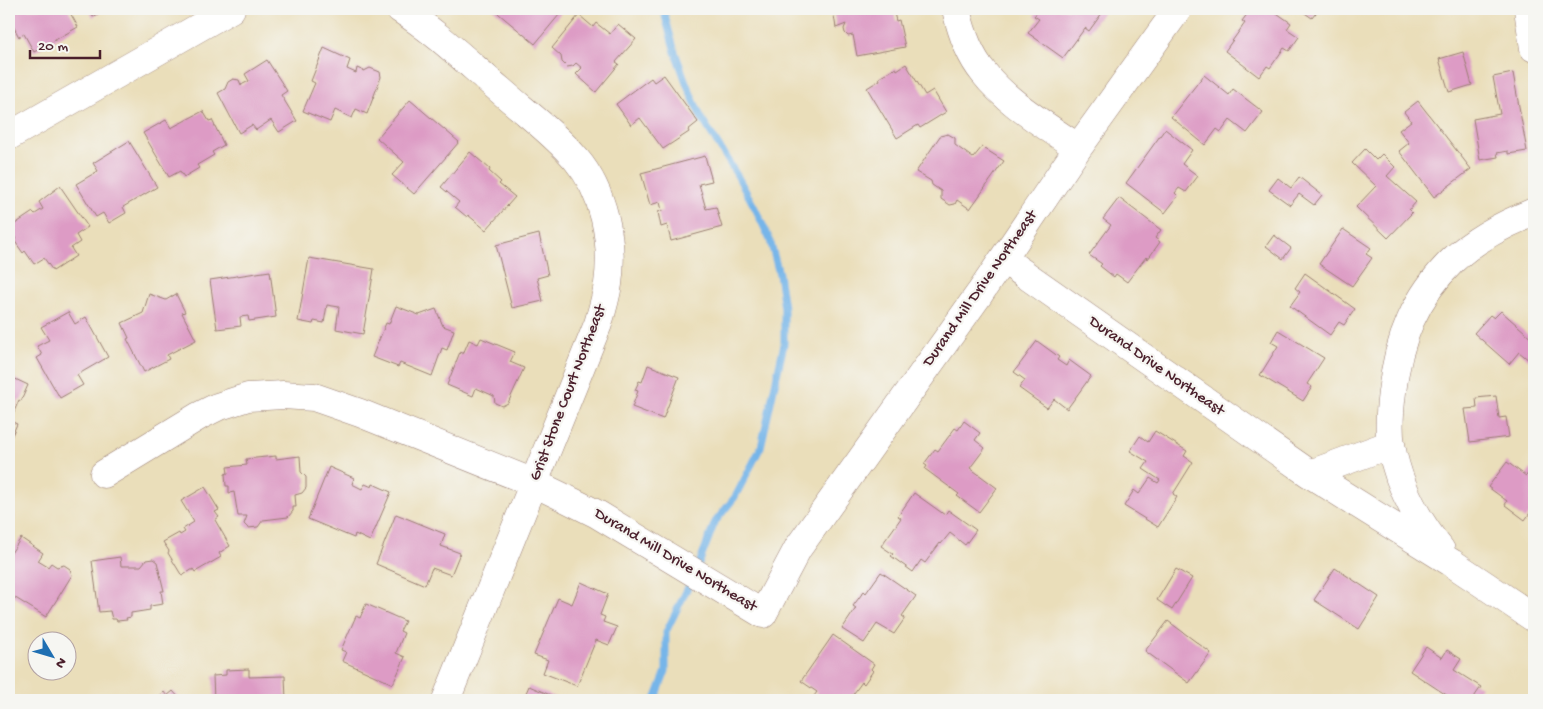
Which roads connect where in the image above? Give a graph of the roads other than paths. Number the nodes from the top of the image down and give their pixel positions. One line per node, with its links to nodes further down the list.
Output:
1 (231, 9): 7 (street)
2 (400, 9): 14 (street, Grist Stone Court Northeast)
3 (956, 9): 8 (street)
4 (1178, 9): 8 (street, Durand Mill Drive Northeast)
5 (1528, 9): 6 (street)
6 (1534, 48)
7 (9, 136)
8 (1078, 148): 10 (street, Durand Mill Drive Northeast)
9 (1534, 212): 11 (street)
10 (1003, 259): 13 (street, Durand Drive Northeast); 14 (street, Durand Mill Drive Northeast)
11 (1391, 444): 13 (street); 15 (street)
12 (104, 474): 14 (street, Durand Mill Drive Northeast)
13 (1310, 474): 15 (street, Durand Drive Northeast)
14 (534, 483): 17 (street, Grist Stone Court Northeast)
15 (1452, 563): 16 (street, Durand Drive Northeast)
16 (1534, 618)
17 (446, 700)

